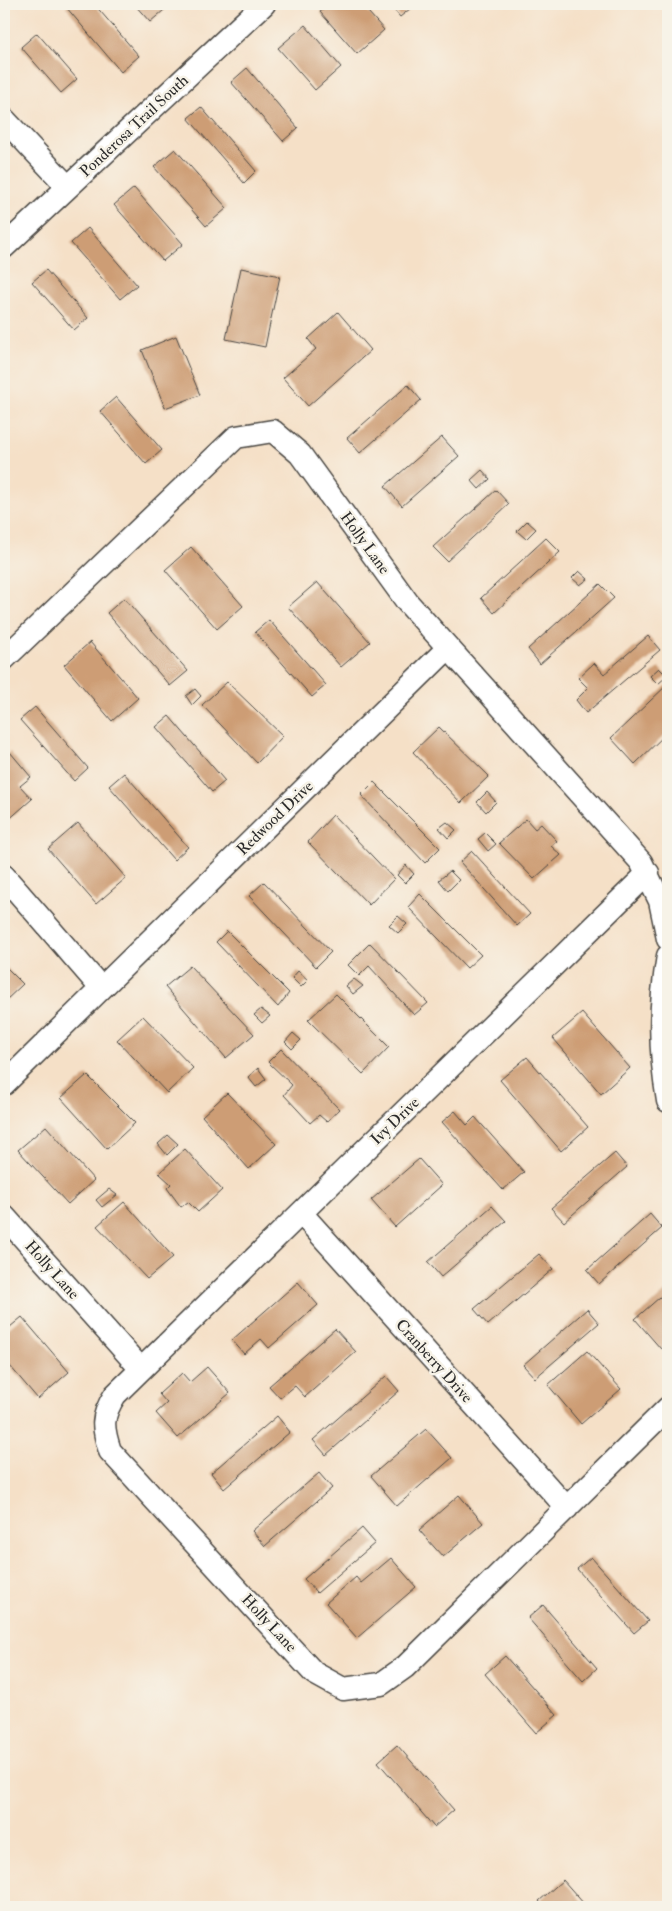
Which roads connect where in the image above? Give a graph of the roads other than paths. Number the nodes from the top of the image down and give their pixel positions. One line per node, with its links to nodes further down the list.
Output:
1 (264, 4): 3 (street, Ponderosa Trail South)
2 (4, 119): 3 (street)
3 (68, 188): 4 (street, Ponderosa Trail South)
4 (4, 247)
5 (448, 648): 6 (street, Holly Lane); 7 (street, Holly Lane); 11 (street, Redwood Drive)
6 (4, 658)
7 (648, 873): 9 (street, Holly Lane); 14 (street, Ivy Drive)
8 (4, 876): 11 (street)
9 (668, 939)
10 (668, 956): 13 (street)
11 (101, 988): 12 (street)
12 (4, 1084)
13 (668, 1101)
14 (301, 1213): 16 (street, Ivy Drive); 18 (street, Cranberry Drive)
15 (4, 1216): 16 (street, Holly Lane)
16 (141, 1369): 18 (street, Holly Lane)
17 (668, 1408): 18 (street, Holly Lane)
18 (567, 1508)

